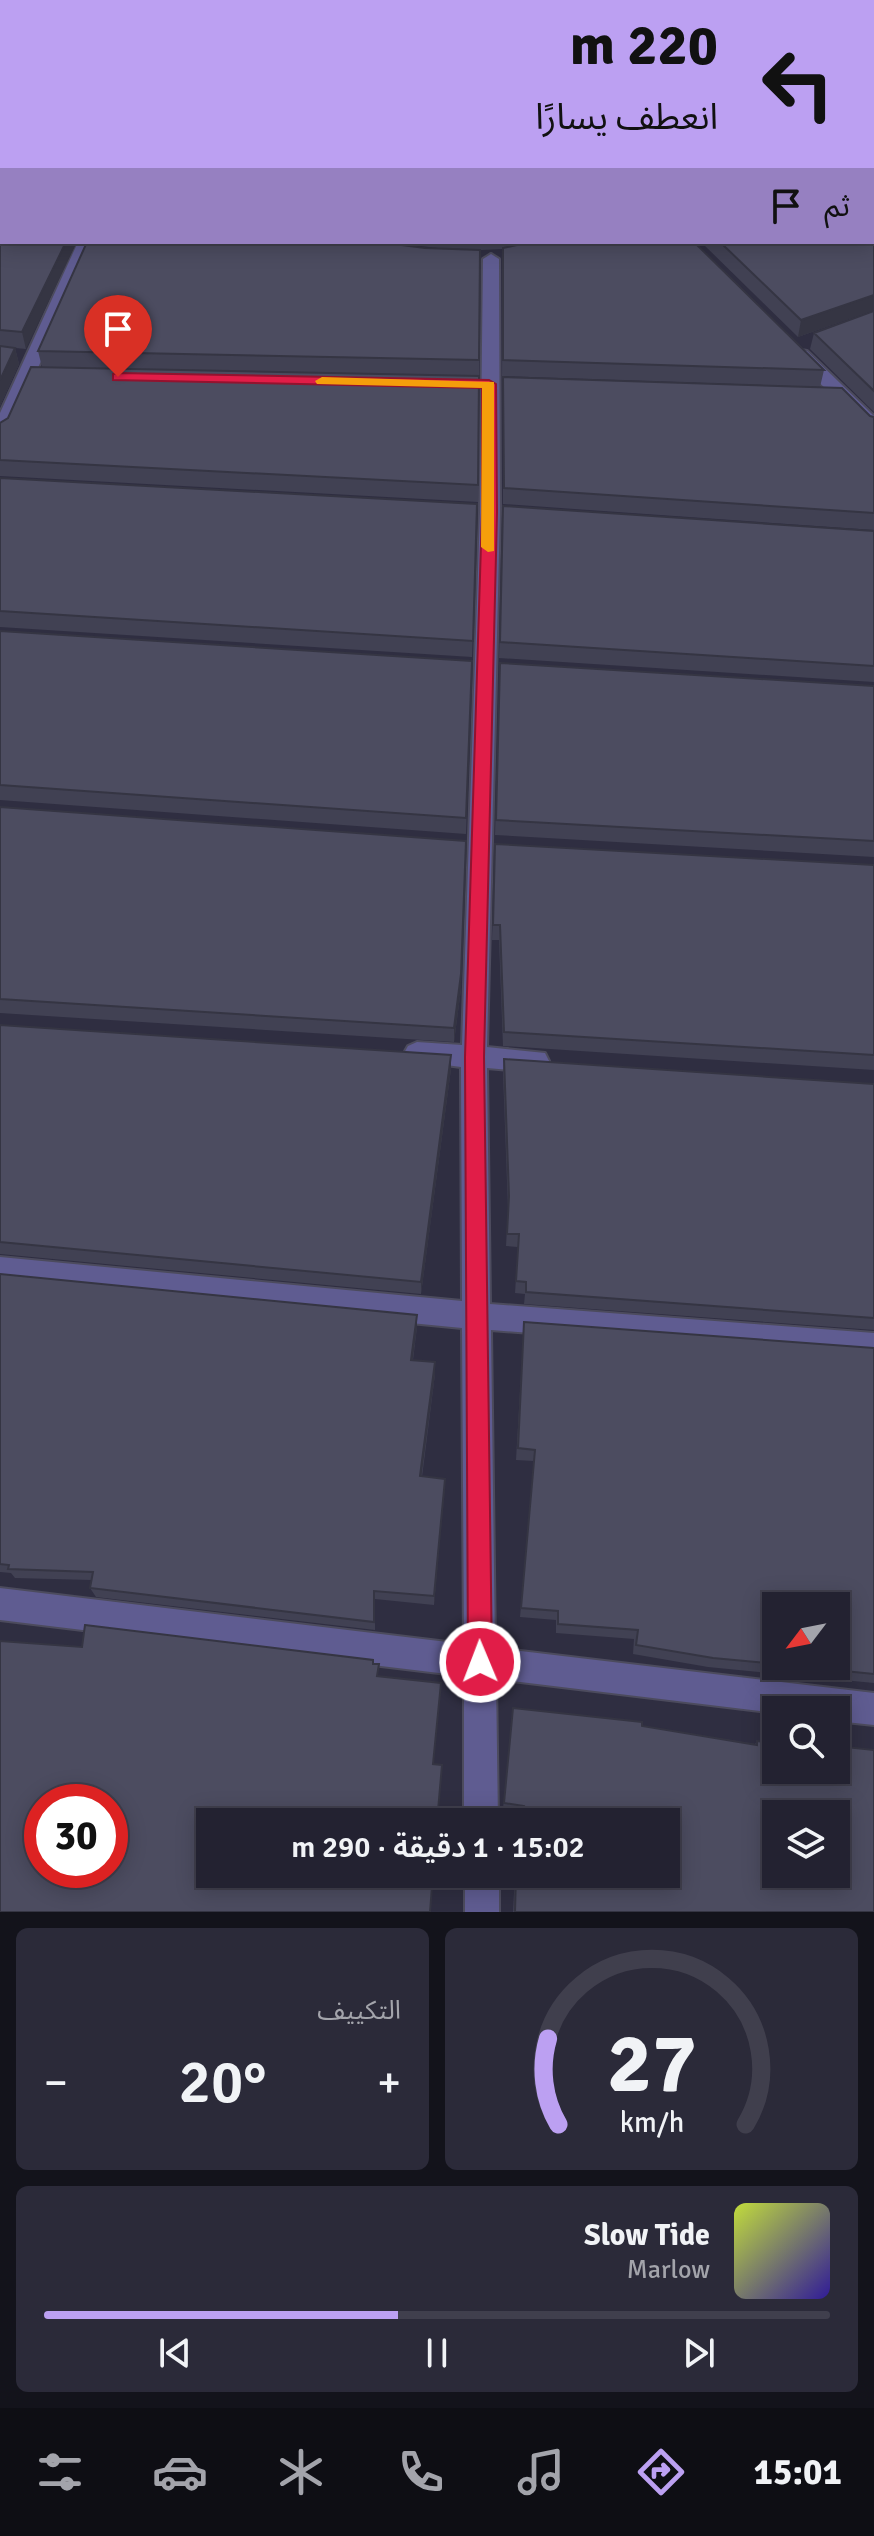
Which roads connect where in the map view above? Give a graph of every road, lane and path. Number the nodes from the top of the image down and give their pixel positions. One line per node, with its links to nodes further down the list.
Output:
1 (85, 244): 5 (street)
2 (492, 258): 10 (street)
3 (807, 342): 7 (street)
4 (12, 355): 5 (street)
5 (33, 370): 9 (street)
6 (811, 395): 7 (street)
7 (842, 396): 8 (street)
8 (874, 426)
9 (0, 433)
10 (470, 846): 11 (street); 13 (street)
11 (510, 848)
12 (395, 1052): 13 (street)
13 (474, 1057): 14 (street); 16 (street)
14 (566, 1063)
15 (0, 1270): 16 (street)
16 (477, 1316): 17 (street); 19 (street)
17 (874, 1346)
18 (0, 1604): 19 (street)
19 (480, 1662): 20 (street); 21 (street)
20 (874, 1709)
21 (481, 1808)
22 (482, 1888): 23 (street)
23 (482, 1912)

